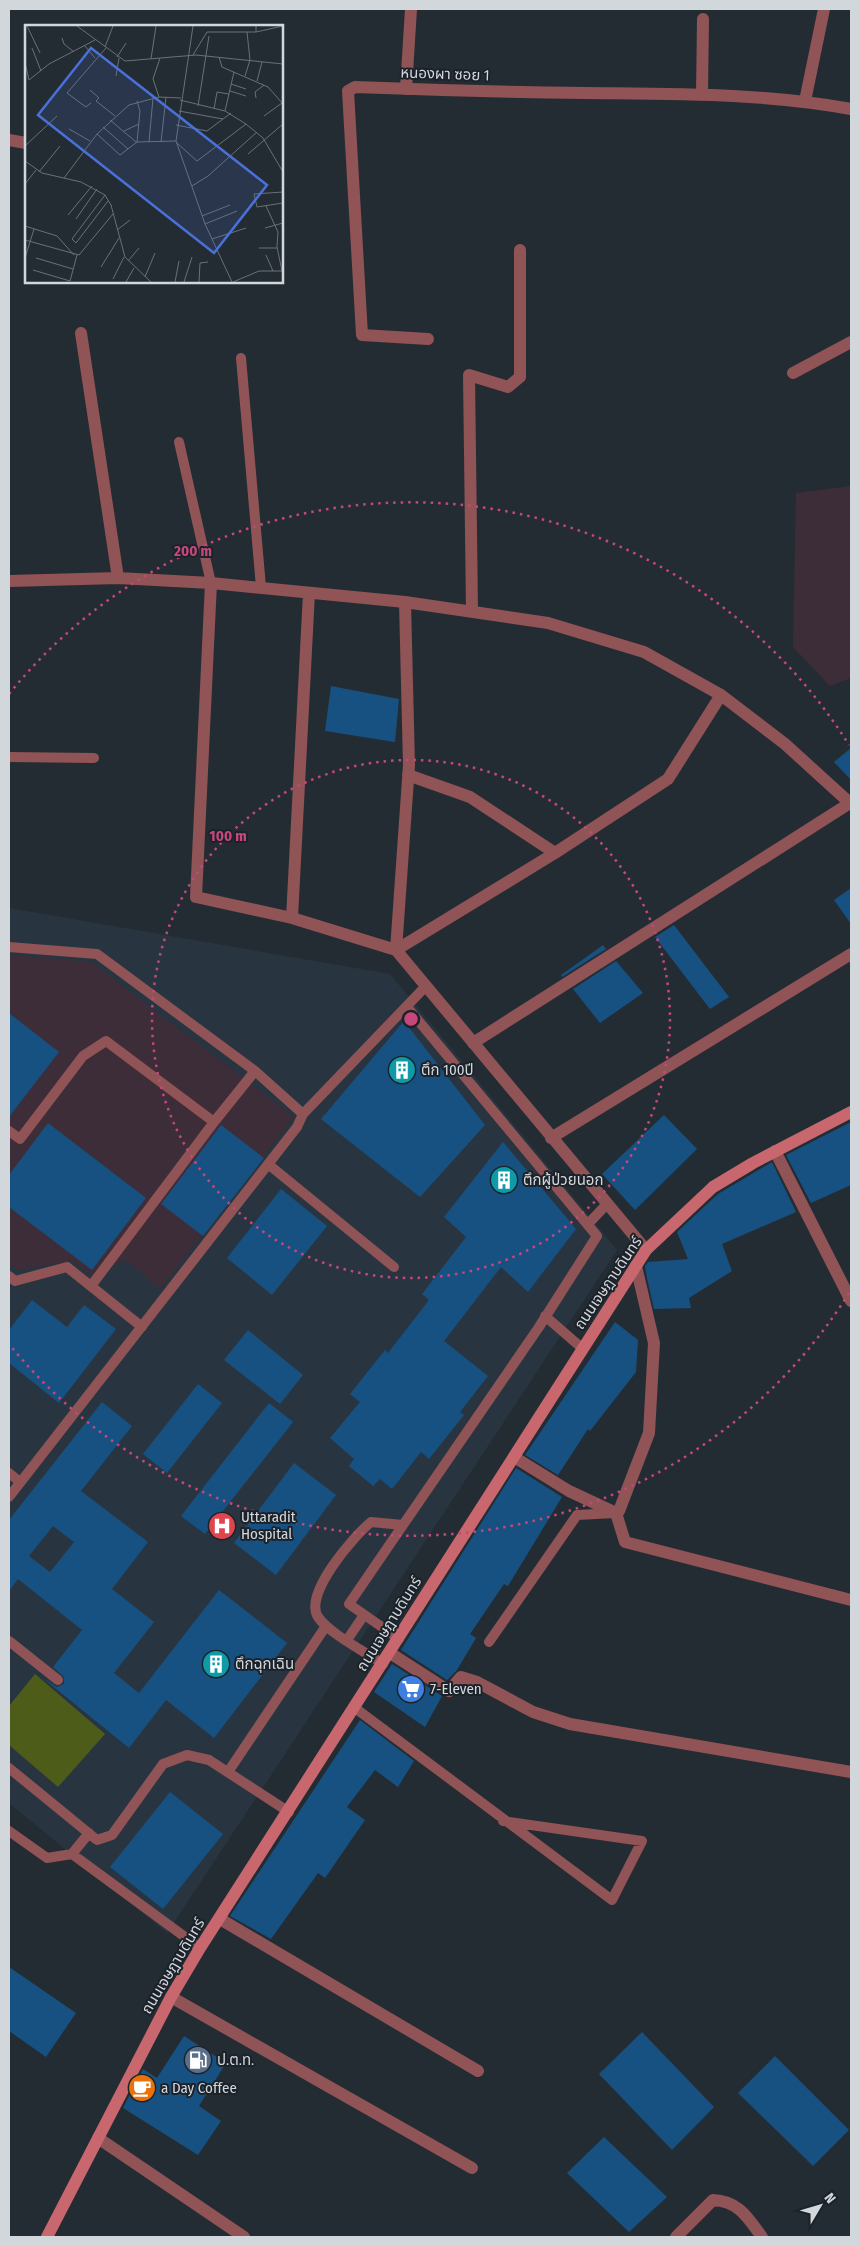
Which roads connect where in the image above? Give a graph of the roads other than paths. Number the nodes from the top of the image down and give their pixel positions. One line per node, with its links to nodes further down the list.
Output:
1 (411, 9): 4 (street)
2 (824, 9): 6 (street)
3 (703, 19): 5 (street)
4 (406, 89): 5 (street, หนองผา ซอย 1); 12 (street, หนองผา ซอย 1)
5 (702, 94): 6 (street, หนองผา ซอย 1)
6 (805, 101): 7 (street, หนองผา ซอย 1)
7 (851, 109)
8 (9, 140): 9 (street)
9 (25, 143)
10 (520, 250): 23 (street)
11 (82, 333): 17 (street)
12 (428, 339)
13 (851, 342): 15 (street)
14 (240, 358): 20 (lane)
15 (793, 373)
16 (180, 442): 19 (lane)
17 (118, 578): 18 (street); 19 (street)
18 (9, 581)
19 (211, 583): 20 (street); 30 (street)
20 (261, 587): 21 (street)
21 (309, 593): 22 (street); 30 (street)
22 (405, 602): 23 (street); 27 (street)
23 (472, 610): 24 (street)
24 (721, 695): 28 (street); 29 (street)
25 (9, 757): 26 (lane)
26 (94, 758)
27 (408, 775): 29 (street); 32 (street)
28 (850, 804): 36 (street)
29 (555, 853): 32 (street)
30 (292, 918): 32 (street)
31 (9, 947): 37 (lane)
32 (396, 950): 34 (street)
33 (851, 954): 42 (street)
34 (426, 986): 35 (lane); 36 (street)
35 (407, 1007): 39 (lane); 46 (lane)
36 (473, 1043): 42 (street)
37 (255, 1071): 39 (lane); 40 (lane)
38 (851, 1112): 43 (street, ถนนเจษฎาบดินทร์)
39 (303, 1114): 44 (lane)
40 (214, 1122): 41 (lane); 51 (lane)
41 (9, 1131)
42 (551, 1138): 45 (street)
43 (776, 1151): 47 (street, ถนนเจษฎาบดินทร์); 52 (street)
44 (268, 1164): 49 (lane); 54 (lane)
45 (606, 1205): 46 (lane); 47 (street)
46 (588, 1224): 53 (lane)
47 (646, 1250): 48 (street, ถนนเจษฎาบดินทร์)
48 (636, 1266): 55 (street, ถนนเจษฎาบดินทร์); 60 (street)
49 (394, 1267)
50 (9, 1276): 51 (lane)
51 (91, 1286): 54 (lane)
52 (851, 1301)
53 (545, 1316): 55 (lane); 61 (lane)
54 (142, 1326): 58 (lane)
55 (583, 1349): 56 (street, ถนนเจษฎาบดินทร์)
56 (514, 1457): 60 (street); 65 (street, ถนนเจษฎาบดินทร์)
57 (9, 1473): 58 (lane)
58 (20, 1482): 59 (lane)
59 (9, 1497)
60 (616, 1513): 62 (street); 68 (lane)
61 (403, 1525): 63 (lane); 64 (lane)
62 (851, 1600)
63 (364, 1615): 65 (lane); 66 (lane)
64 (326, 1626): 66 (lane); 73 (lane)
65 (399, 1638): 69 (street, ถนนเจษฎาบดินทร์)
66 (347, 1640): 69 (lane)
67 (9, 1641): 70 (lane)
68 (489, 1642)
69 (386, 1658): 71 (street, ถนนเจษฎาบดินทร์); 74 (street)
70 (58, 1680)
71 (355, 1708): 75 (street, ถนนเจษฎาบดินทร์); 76 (lane)
72 (9, 1768): 78 (lane)
73 (228, 1772): 75 (lane); 78 (lane)
74 (851, 1772)
75 (289, 1812): 80 (street, ถนนเจษฎาบดินทร์)
76 (503, 1821): 76 (lane)
77 (9, 1831): 79 (lane)
78 (89, 1833): 79 (lane)
79 (72, 1854): 81 (lane)
80 (220, 1919): 81 (street, ถนนเจษฎาบดินทร์); 83 (street)
81 (200, 1948): 82 (street, ถนนเจษฎาบดินทร์)
82 (171, 1997): 84 (street, ถนนเจษฎาบดินทร์); 85 (street)
83 (478, 2071)
84 (98, 2138): 86 (street, ถนนเจษฎาบดินทร์); 87 (street)
85 (472, 2168)
86 (48, 2237)
87 (244, 2237)
88 (676, 2237): 89 (street)
89 (762, 2237)

